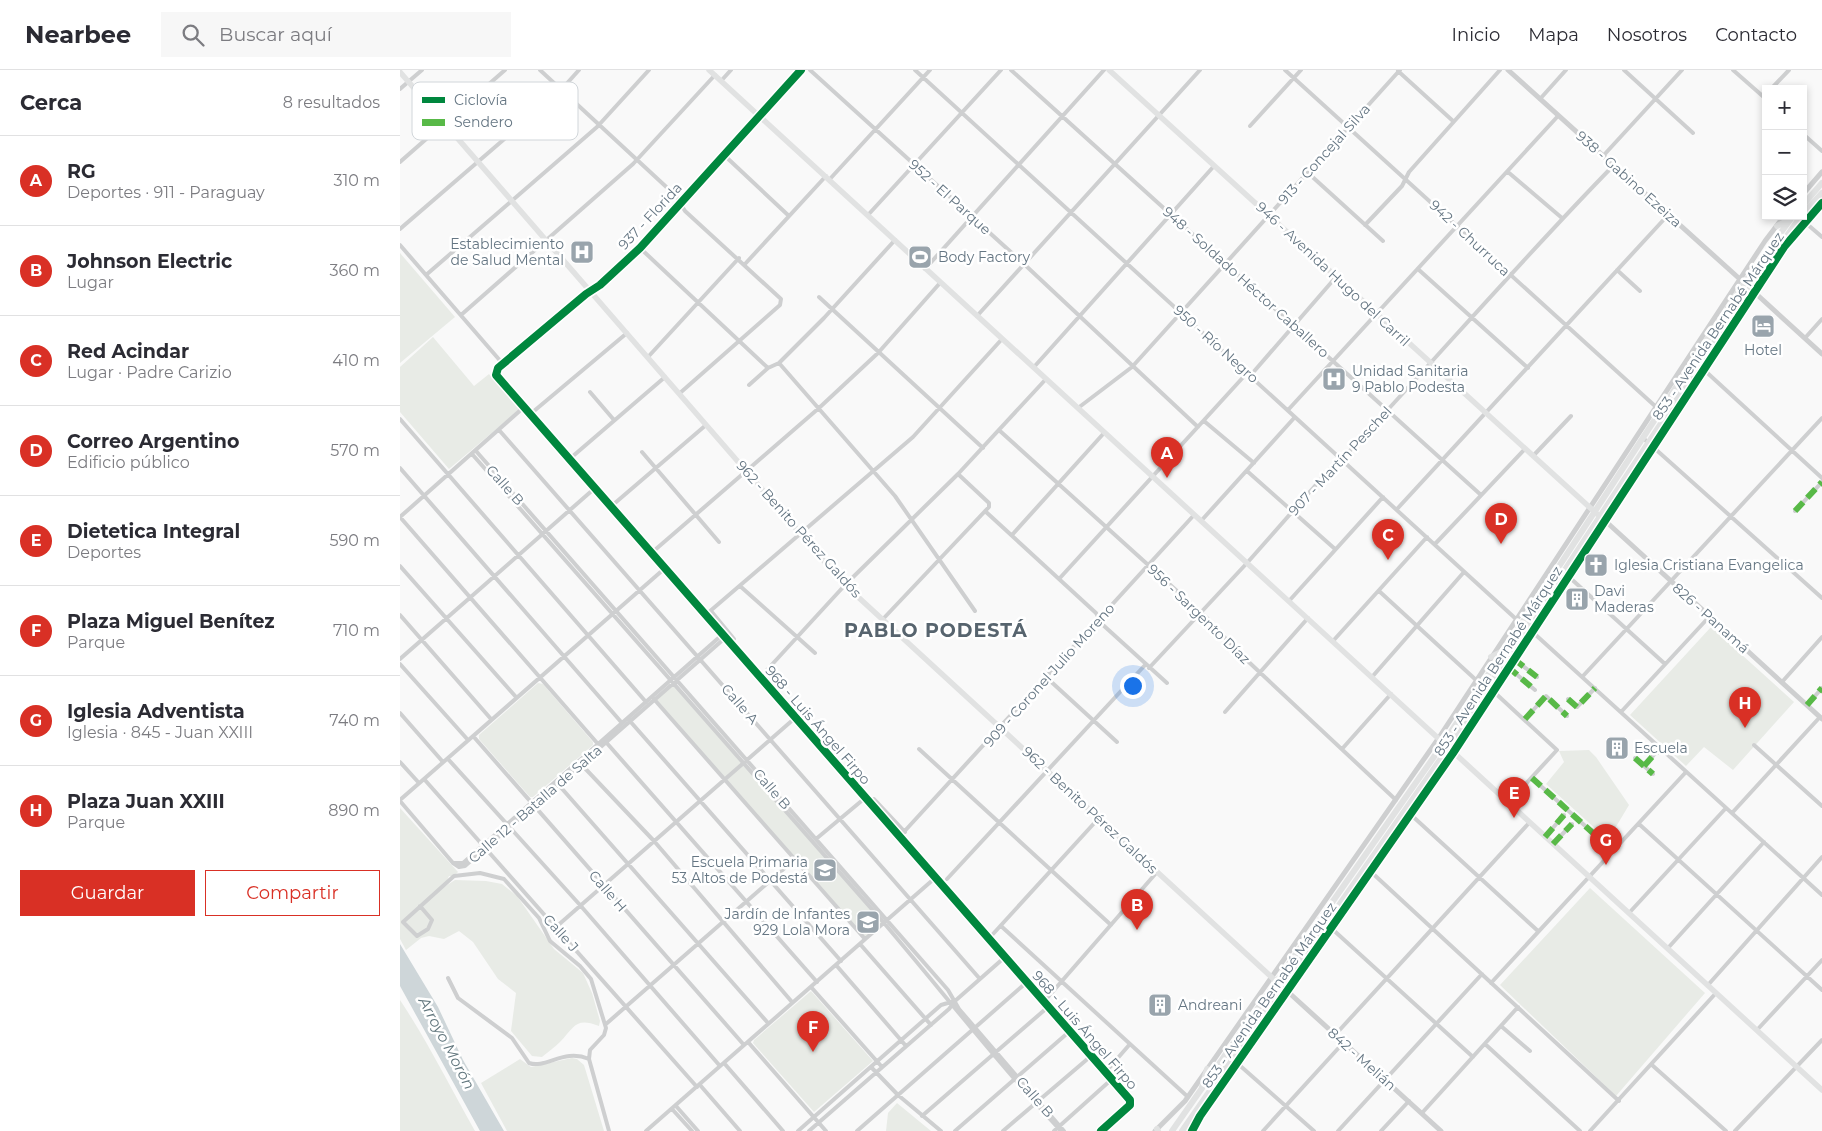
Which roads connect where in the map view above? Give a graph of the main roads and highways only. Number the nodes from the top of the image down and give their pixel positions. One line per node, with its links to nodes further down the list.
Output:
1 (709, 70): 19 (main road)
2 (1109, 70): 15 (main road, 946 - Avenida Hugo del Carril)
3 (400, 72): 4 (main road, 962 - Benito Pérez Galdós)
4 (412, 87)
5 (459, 140): 22 (main road, 962 - Benito Pérez Galdós)
6 (1822, 183): 8 (main road)
7 (1822, 193): 9 (main road, 853 - Avenida Bernabé Márquez)
8 (1807, 200)
9 (1807, 207)
10 (1790, 220): 13 (main road)
11 (1795, 220): 14 (main road, 853 - Avenida Bernabé Márquez)
12 (1795, 220): 14 (main road, 853 - Avenida Bernabé Márquez)
13 (1777, 226)
14 (1747, 286): 15 (main road, 853 - Avenida Bernabé Márquez); 16 (main road, 853 - Avenida Bernabé Márquez)
15 (1592, 510): 16 (main road, 946 - Avenida Hugo del Carril); 17 (main road, 853 - Avenida Bernabé Márquez)
16 (1603, 519): 19 (main road, 853 - Avenida Bernabé Márquez)
17 (1504, 650): 18 (main road); 19 (main road, 853 - Avenida Bernabé Márquez)
18 (1491, 657)
19 (1446, 746): 21 (main road, 853 - Avenida Bernabé Márquez); 22 (main road, 853 - Avenida Bernabé Márquez); 26 (main road)
20 (1394, 837): 21 (main road)
21 (1383, 842): 22 (main road, 853 - Avenida Bernabé Márquez)
22 (1280, 984): 24 (main road, 853 - Avenida Bernabé Márquez); 27 (main road, 853 - Avenida Bernabé Márquez)
23 (1254, 1040): 24 (main road)
24 (1242, 1044): 29 (main road, 853 - Avenida Bernabé Márquez)
25 (1207, 1069): 27 (main road)
26 (1822, 1090)
27 (1200, 1092): 28 (main road, 853 - Avenida Bernabé Márquez)
28 (1172, 1131)
29 (1182, 1131)

